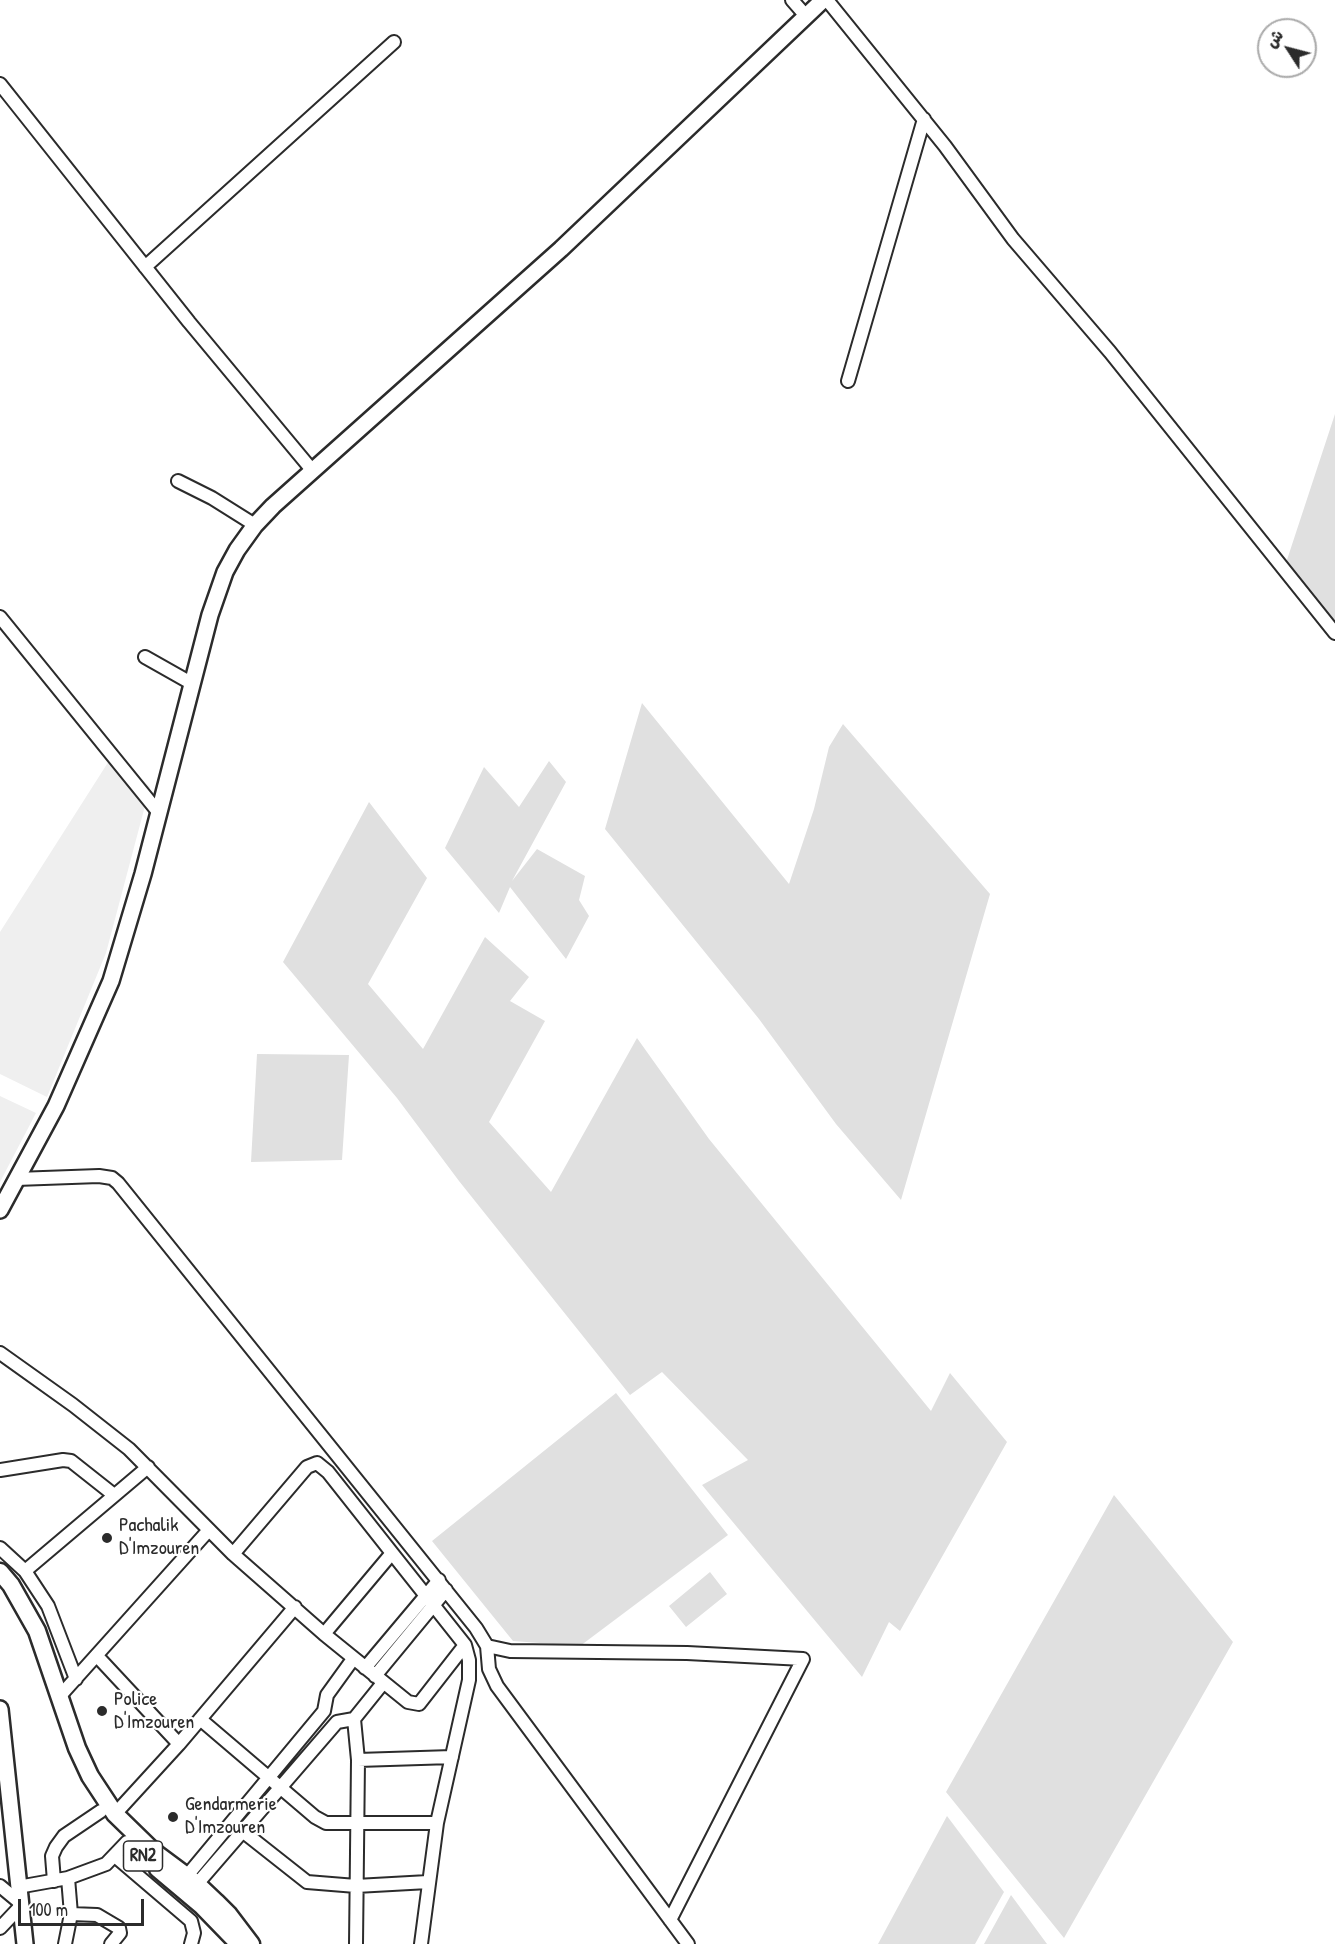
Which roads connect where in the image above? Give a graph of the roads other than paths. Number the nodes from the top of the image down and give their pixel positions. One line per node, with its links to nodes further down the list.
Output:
1 (792, 0): 3 (street)
2 (825, 0): 3 (main road); 6 (street)
3 (806, 16): 9 (main road)
4 (394, 42): 7 (street)
5 (0, 84): 7 (street)
6 (924, 119): 8 (street); 13 (street)
7 (145, 267): 9 (street)
8 (848, 381)
9 (312, 470): 11 (main road)
10 (178, 481): 11 (street)
11 (255, 525): 15 (main road)
12 (0, 616): 16 (street)
13 (1335, 633)
14 (145, 657): 15 (street)
15 (191, 683): 16 (main road)
16 (159, 813): 17 (main road)
17 (16, 1179): 18 (main road); 29 (street)
18 (2, 1202)
19 (0, 1353): 20 (street)
20 (148, 1467): 22 (street); 23 (street)
21 (0, 1470): 22 (street)
22 (114, 1495): 27 (street)
23 (208, 1531): 26 (street); 36 (street)
24 (0, 1548): 27 (street)
25 (392, 1553): 26 (street); 31 (street); 33 (street)
26 (233, 1554): 32 (street)
27 (26, 1571): 39 (street)
28 (0, 1572): 41 (highway, RN2)
29 (442, 1585): 31 (street); 35 (street)
30 (0, 1589): 54 (highway, RN2)
31 (430, 1599): 34 (street); 38 (street); 40 (street)
32 (295, 1607): 33 (street); 44 (street)
33 (324, 1634): 37 (street)
34 (465, 1645): 40 (street); 49 (street)
35 (487, 1646): 69 (street); 69 (street)
36 (97, 1656): 39 (street); 47 (street)
37 (353, 1659): 38 (street); 43 (street)
38 (365, 1668): 40 (street)
39 (76, 1679): 41 (street)
40 (379, 1680): 45 (street)
41 (59, 1697): 54 (highway, RN2)
42 (0, 1709): 48 (main road)
43 (324, 1711): 46 (street); 51 (street)
44 (200, 1719): 47 (street); 51 (street)
45 (354, 1719): 46 (street); 50 (street)
46 (337, 1722): 52 (street)
47 (179, 1744): 54 (street)
48 (2, 1746): 53 (main road)
49 (452, 1757): 50 (street); 57 (street)
50 (357, 1760): 56 (street)
51 (268, 1777): 52 (street); 55 (street)
52 (280, 1786): 56 (street); 58 (street)
53 (4, 1792): 67 (main road)
54 (108, 1813): 59 (highway, RN2); 62 (highway, RN2); 63 (street)
55 (230, 1823): 58 (street); 62 (street)
56 (355, 1823): 57 (street); 66 (street)
57 (437, 1823): 64 (street)
58 (242, 1830): 62 (street); 66 (street)
59 (127, 1842): 60 (street); 75 (highway, RN2)
60 (116, 1857): 61 (street); 74 (street)
61 (68, 1878): 63 (street); 68 (street)
62 (192, 1880): 76 (highway, RN2)
63 (54, 1881): 67 (street)
64 (428, 1882): 66 (street); 78 (street)
65 (0, 1886): 67 (street)
66 (356, 1886): 77 (street)
67 (18, 1898): 70 (street); 71 (main road)
68 (71, 1914): 72 (street); 73 (street)
69 (670, 1920): 79 (street)
70 (0, 1928)
71 (25, 1944)
72 (65, 1944)
73 (111, 1944)
74 (191, 1944)
75 (238, 1944)
76 (251, 1944)
77 (356, 1944)
78 (421, 1944)
79 (688, 1944)

